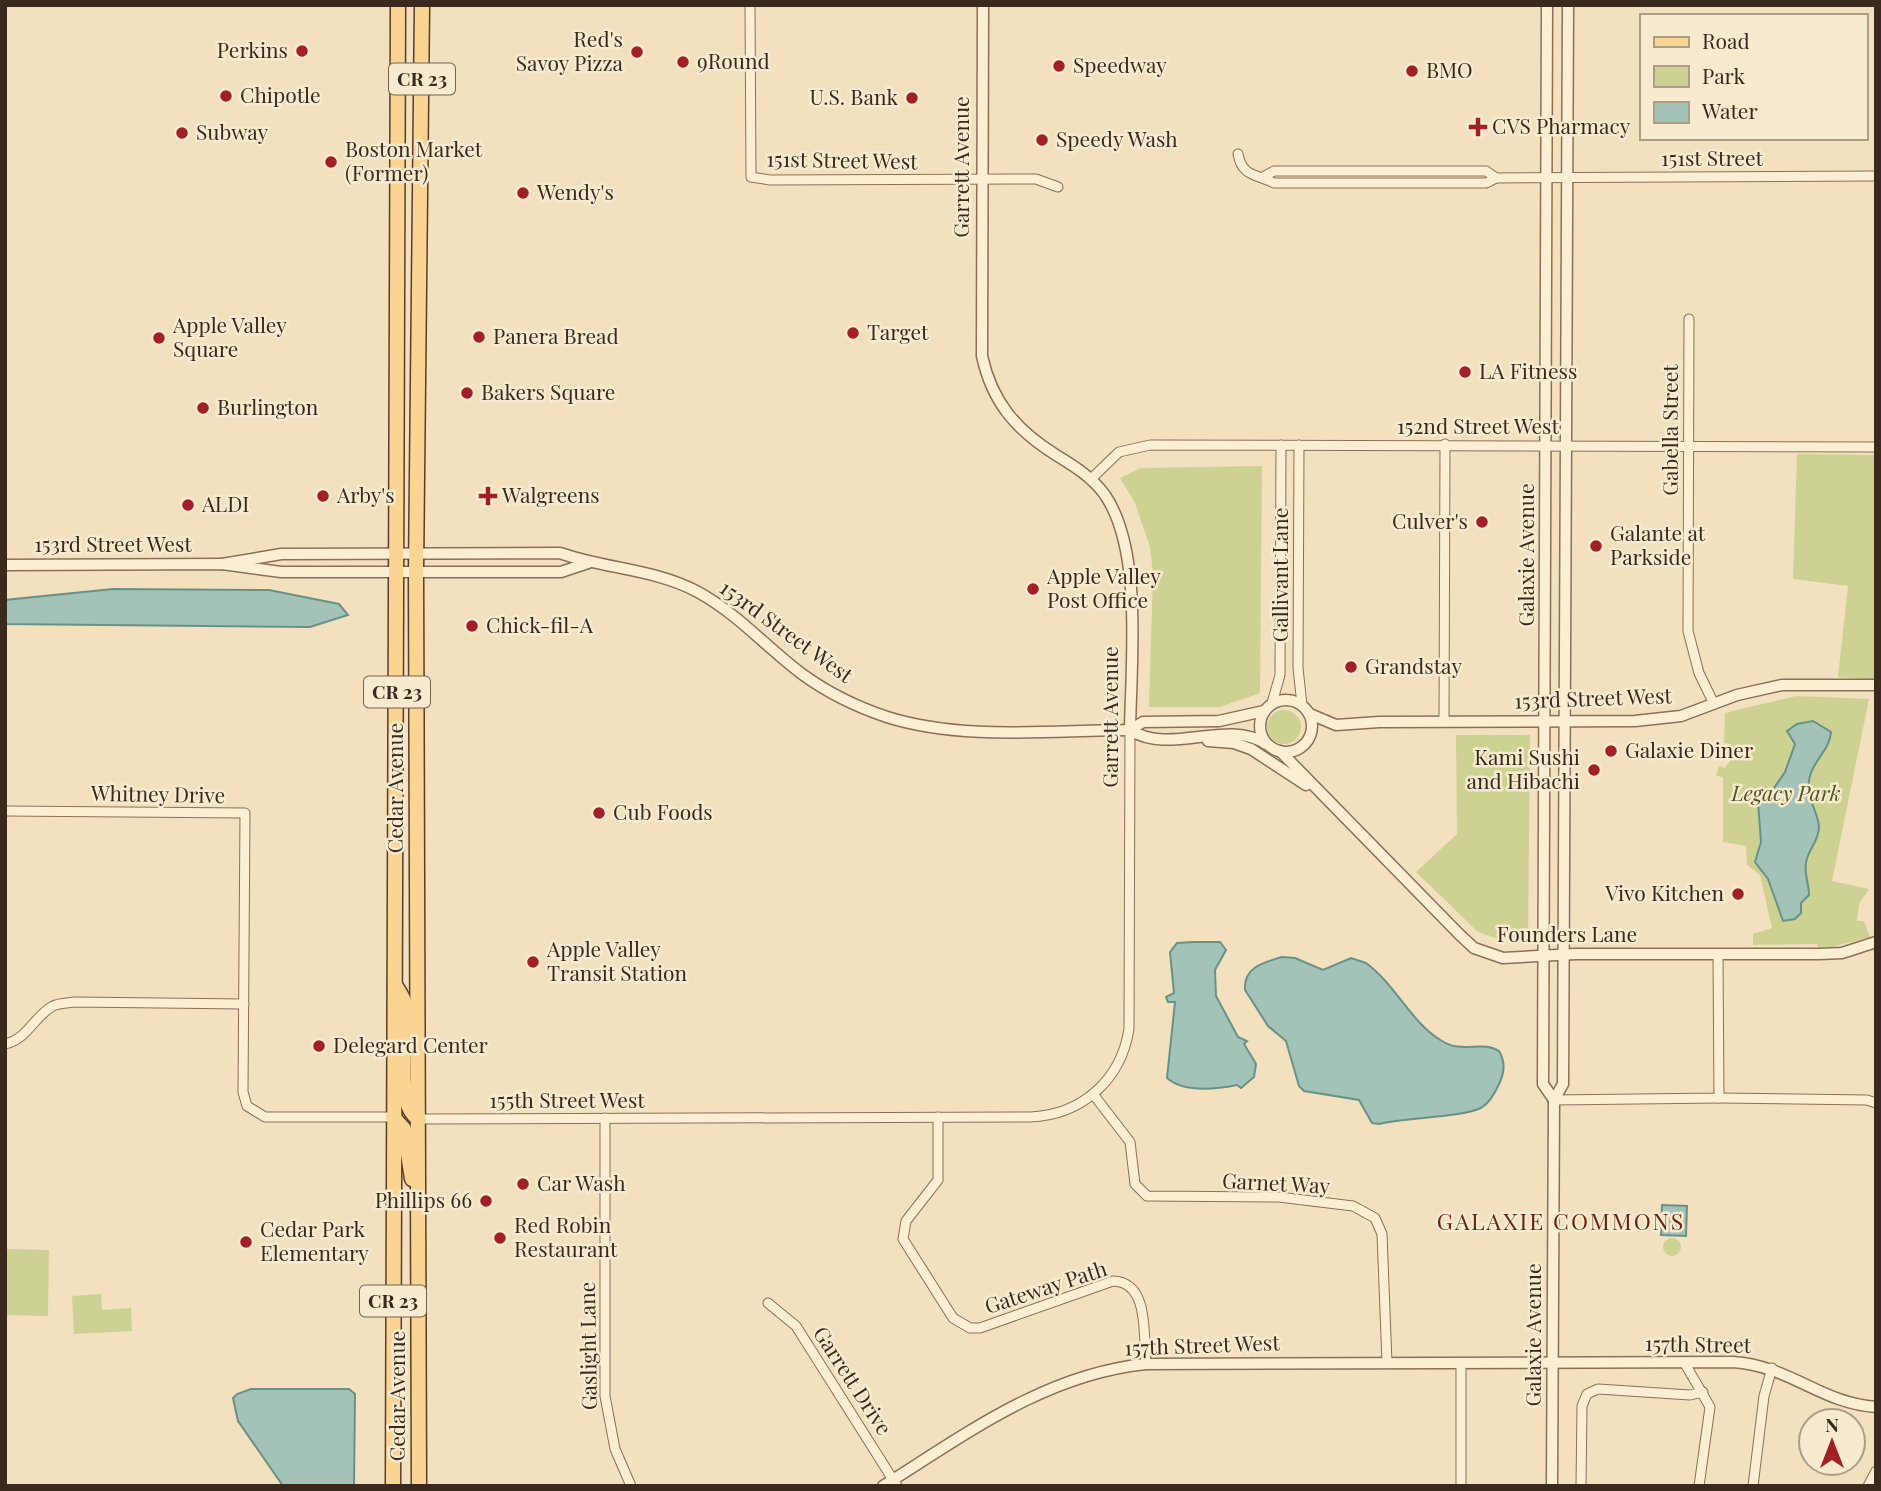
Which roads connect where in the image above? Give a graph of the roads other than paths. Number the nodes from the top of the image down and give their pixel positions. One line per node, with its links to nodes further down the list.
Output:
1 (397, 5): 22 (main road, Cedar Avenue / CR 23)
2 (422, 5): 23 (main road, Cedar Avenue / CR 23)
3 (750, 5): 11 (street, 151st Street West)
4 (983, 5): 11 (street, Garrett Avenue)
5 (1547, 5): 9 (street, Galaxie Avenue)
6 (1569, 5): 10 (street, Galaxie Avenue)
7 (1238, 154): 9 (street)
8 (1876, 176): 10 (street, 151st Street)
9 (1548, 177): 10 (street, 151st Street); 15 (street, Galaxie Avenue)
10 (1566, 177): 16 (street, Galaxie Avenue)
11 (981, 179): 12 (street, 151st Street West); 21 (street, Garrett Avenue)
12 (1058, 187)
13 (1689, 319): 19 (street, Gabella Street)
14 (1445, 444): 15 (street, 152nd Street West); 18 (street, 152nd Street West); 33 (street)
15 (1547, 444): 16 (street, 152nd Street West); 34 (street, Galaxie Avenue)
16 (1567, 444): 19 (street, 152nd Street West); 35 (street, Galaxie Avenue)
17 (1281, 445): 18 (street, 152nd Street West); 21 (street, 152nd Street West); 31 (street, Gallivant Lane)
18 (1299, 445): 32 (street, Gallivant Lane)
19 (1688, 446): 20 (street, 152nd Street West); 30 (street, Gabella Street)
20 (1876, 447)
21 (1091, 479): 36 (street, Garrett Avenue)
22 (398, 554): 23 (street, 153rd Street West); 25 (street, 153rd Street West); 27 (main road, Cedar Avenue / CR 23)
23 (416, 554): 24 (street, 153rd Street West); 28 (main road, Cedar Avenue / CR 23)
24 (587, 562): 28 (street, 153rd Street West); 36 (street, 153rd Street West)
25 (222, 564): 26 (street, 153rd Street West); 27 (street, 153rd Street West)
26 (5, 565)
27 (398, 572): 28 (street, 153rd Street West); 46 (main road, Cedar Avenue / CR 23)
28 (416, 572): 57 (main road, Cedar Avenue / CR 23)
29 (1876, 685): 30 (street, 153rd Street West)
30 (1714, 705): 35 (street, 153rd Street West)
31 (1268, 707): 32 (street); 36 (street, 153rd Street West); 38 (street)
32 (1306, 710): 33 (street, 153rd Street West); 39 (street)
33 (1444, 721): 34 (street, 153rd Street West)
34 (1546, 721): 35 (street, 153rd Street West); 45 (street, Galaxie Avenue)
35 (1565, 721): 43 (street, Galaxie Avenue)
36 (1130, 730): 37 (street, 153rd Street West); 49 (street, Garrett Avenue)
37 (1198, 739): 38 (street, 153rd Street West); 40 (street, Founders Lane)
38 (1268, 745): 39 (street)
39 (1280, 751): 40 (street, Founders Lane)
40 (1322, 796): 45 (street, Founders Lane)
41 (5, 811): 47 (street, Whitney Drive)
42 (1876, 942): 44 (street, Founders Lane)
43 (1564, 955): 44 (street, Founders Lane); 45 (street, Founders Lane); 51 (street, Galaxie Avenue)
44 (1718, 955): 50 (street)
45 (1544, 956): 51 (street, Galaxie Avenue)
46 (394, 984): 53 (main road, Cedar Avenue / CR 23); 57 (main road)
47 (244, 1004): 48 (street); 53 (street, Whitney Drive)
48 (5, 1044)
49 (1093, 1094): 55 (street, Garrett Avenue); 61 (street, Garnet Way)
50 (1719, 1098): 51 (street); 52 (street)
51 (1554, 1100): 63 (street, Galaxie Avenue)
52 (1876, 1103)
53 (393, 1117): 58 (main road); 70 (main road, Cedar Avenue / CR 23)
54 (716, 1117): 55 (street, Garrett Avenue); 56 (street, 155th Street West)
55 (939, 1117): 64 (street, Gateway Path)
56 (605, 1118): 57 (street, 155th Street West); 72 (street, Gaslight Lane)
57 (419, 1119): 58 (main road, Cedar Avenue / CR 23)
58 (419, 1229): 71 (main road, Cedar Avenue / CR 23)
59 (768, 1303): 69 (street, Garrett Drive)
60 (1684, 1362): 63 (street, 157th Street); 65 (street, 157th Street); 66 (street)
61 (1387, 1363): 62 (street, 157th Street West); 64 (street, 157th Street West)
62 (1461, 1363): 63 (street, 157th Street West); 73 (street)
63 (1553, 1363): 74 (street, Galaxie Avenue)
64 (1146, 1364): 69 (street, 157th Street West)
65 (1772, 1368): 67 (street, 157th Street); 77 (street)
66 (1703, 1392): 75 (street); 76 (street)
67 (1876, 1407)
68 (1876, 1471): 78 (street)
69 (891, 1484)
70 (393, 1486)
71 (419, 1486)
72 (631, 1486)
73 (1461, 1486)
74 (1552, 1486)
75 (1581, 1486)
76 (1699, 1486)
77 (1754, 1486)
78 (1868, 1486)

